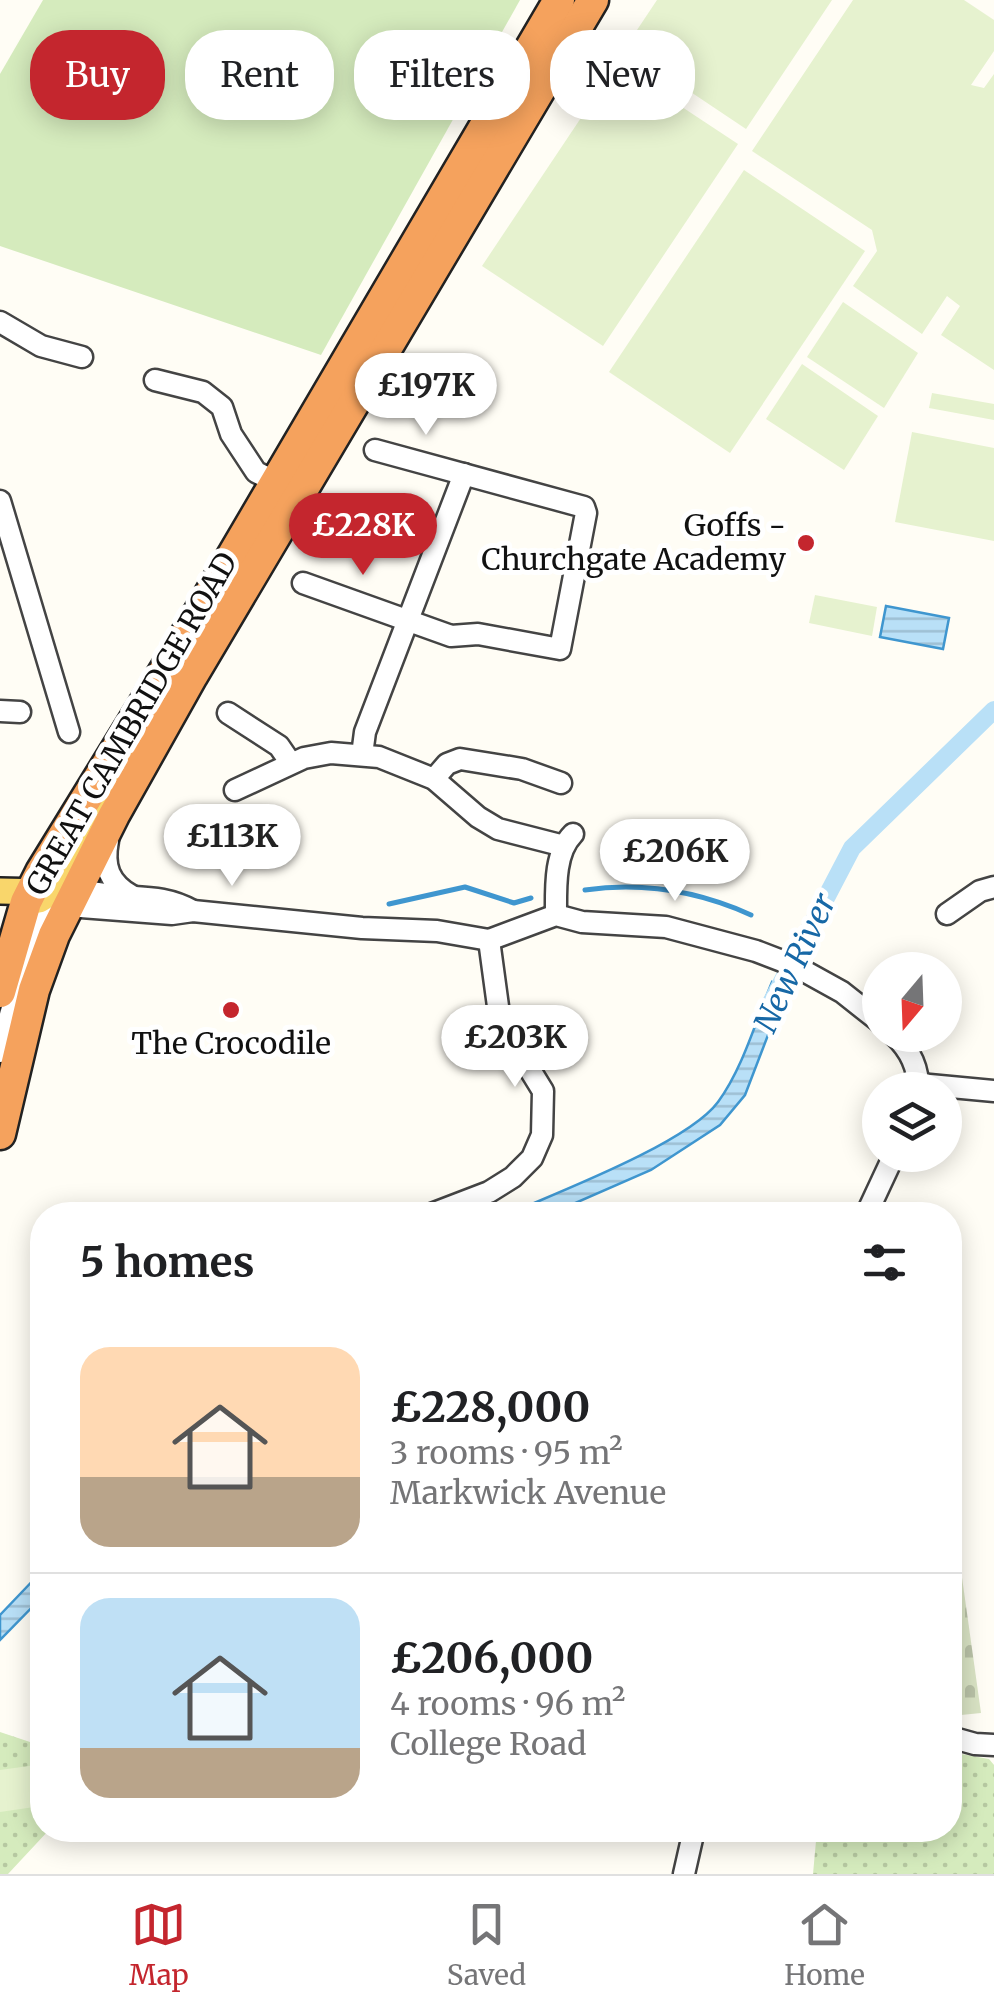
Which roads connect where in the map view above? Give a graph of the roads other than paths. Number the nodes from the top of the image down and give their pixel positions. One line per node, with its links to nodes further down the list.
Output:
1 (559, 0): 8 (highway, GREAT CAMBRIDGE ROAD)
2 (593, 0): 12 (highway, GREAT CAMBRIDGE ROAD)
3 (0, 322): 4 (street)
4 (82, 356)
5 (154, 380): 8 (street)
6 (375, 450): 7 (street)
7 (464, 474): 11 (street); 11 (street)
8 (274, 480): 23 (highway, GREAT CAMBRIDGE ROAD)
9 (0, 501): 14 (street)
10 (303, 584): 11 (street)
11 (406, 620): 15 (street)
12 (192, 676): 20 (highway, GREAT CAMBRIDGE ROAD); 23 (main road)
13 (228, 713): 16 (street)
14 (70, 732)
15 (362, 755): 16 (street); 17 (street)
16 (290, 762): 19 (street)
17 (434, 779): 18 (street); 26 (street)
18 (561, 784)
19 (235, 790)
20 (114, 814): 22 (street); 23 (highway, GREAT CAMBRIDGE ROAD)
21 (994, 886): 25 (street)
22 (135, 897): 23 (street); 24 (street)
23 (37, 898): 24 (street); 28 (highway, GREAT CAMBRIDGE ROAD); 30 (street); 33 (highway, GREAT CAMBRIDGE ROAD)
24 (193, 911): 27 (street)
25 (947, 914)
26 (556, 915): 27 (street); 29 (street)
27 (489, 940): 35 (street)
28 (0, 992)
29 (862, 1008)
30 (0, 1052)
31 (962, 1089): 32 (street)
32 (994, 1090)
33 (0, 1134)
34 (886, 1172): 36 (street)
35 (463, 1202)
36 (872, 1202)
37 (691, 1842): 38 (street)
38 (684, 1874)

